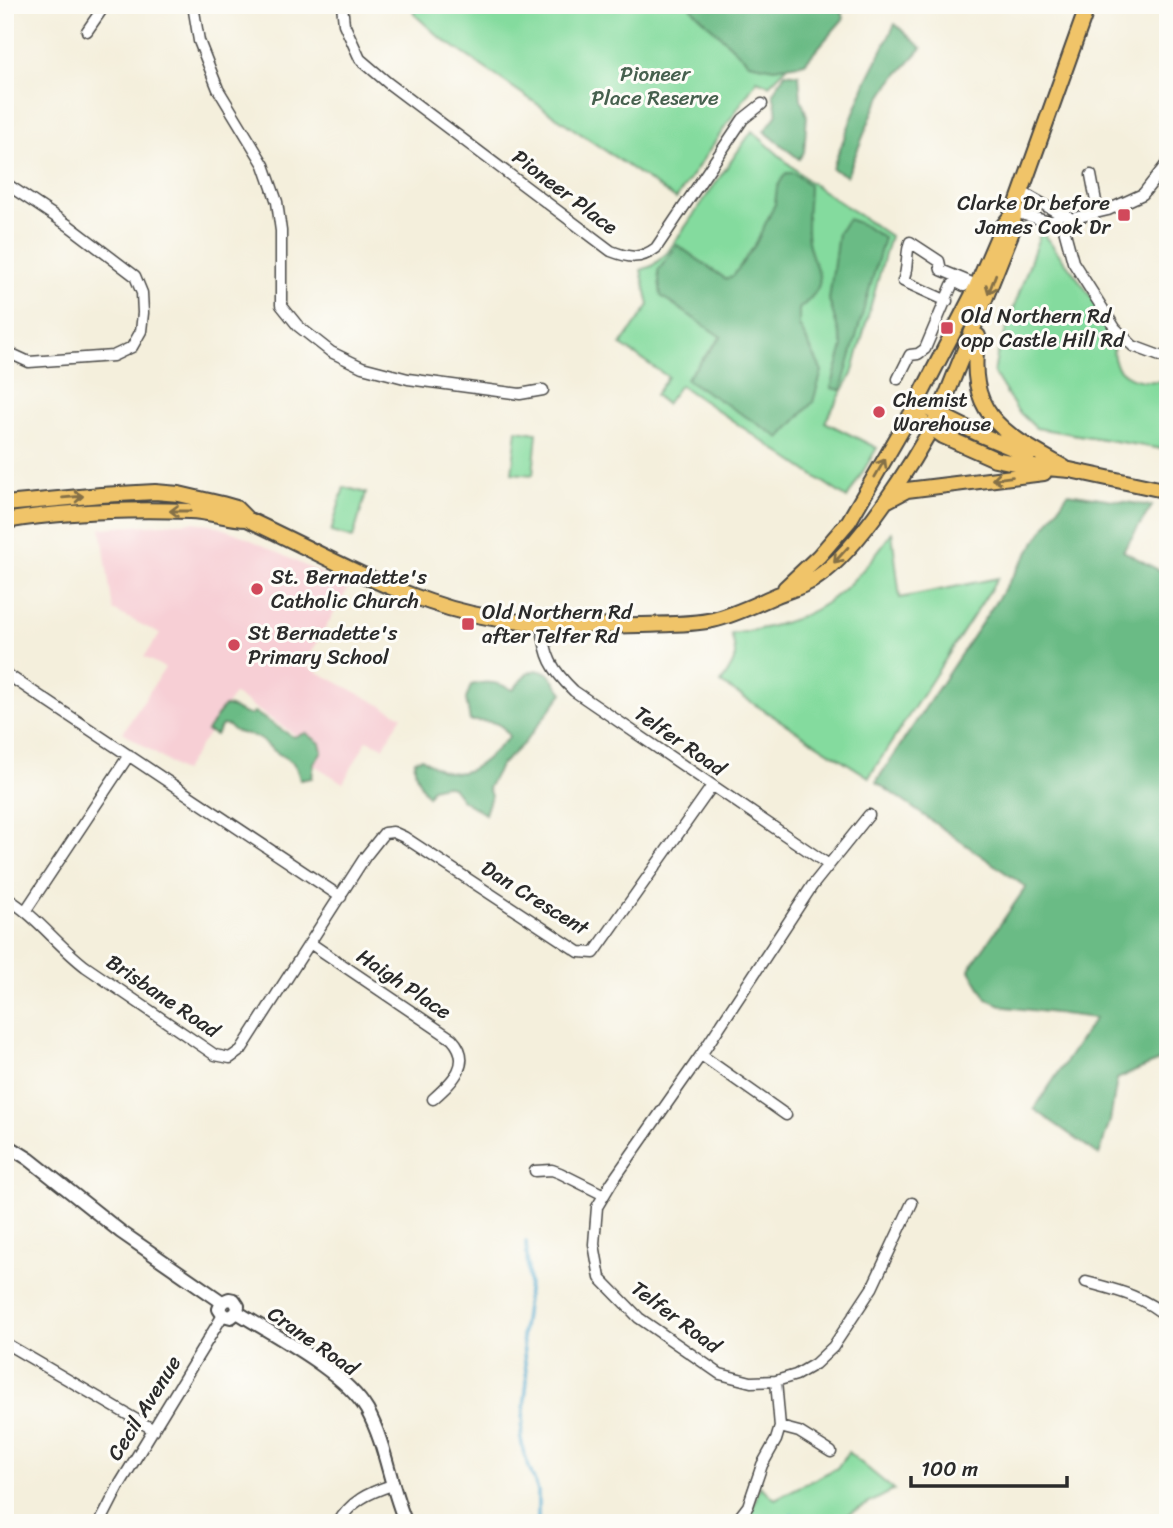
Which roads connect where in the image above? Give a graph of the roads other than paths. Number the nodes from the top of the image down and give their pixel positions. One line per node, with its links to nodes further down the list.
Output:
1 (105, 5): 5 (street)
2 (193, 5): 20 (street)
3 (342, 5): 6 (street, Pioneer Place)
4 (1088, 5): 10 (main road)
5 (87, 31)
6 (762, 104)
7 (1168, 162): 12 (street)
8 (1091, 175): 12 (street)
9 (5, 183): 17 (street)
10 (1022, 191): 11 (main road); 13 (street)
11 (1014, 212): 13 (street); 14 (main road); 16 (main road, one-way to 16)
12 (1098, 212): 13 (street)
13 (1063, 220): 18 (street)
14 (976, 287): 15 (street); 15 (street); 21 (main road)
15 (947, 301): 19 (street)
16 (982, 309): 22 (main road); 24 (main road)
17 (5, 351)
18 (1168, 359)
19 (898, 379)
20 (543, 390)
21 (914, 409): 22 (main road); 23 (main road); 30 (main road, one-way to 21)
22 (939, 414): 23 (main road); 24 (main road)
23 (932, 429): 24 (main road); 26 (main road)
24 (1070, 470): 25 (main road); 26 (main road, one-way to 26)
25 (1168, 491)
26 (884, 502): 30 (main road, one-way to 30)
27 (5, 504): 28 (main road, one-way to 28)
28 (247, 519): 29 (main road, one-way to 29); 31 (main road)
29 (5, 521)
30 (779, 595): 31 (main road)
31 (542, 625): 34 (street, Telfer Road)
32 (5, 673): 33 (street)
33 (129, 755): 39 (street); 40 (street)
34 (712, 786): 36 (street, Dan Crescent); 37 (street, Telfer Road)
35 (869, 815): 37 (street, Telfer Road)
36 (389, 832): 39 (street, Brisbane Road)
37 (829, 865): 42 (street, Telfer Road)
38 (5, 897): 40 (street)
39 (341, 897): 41 (street, Brisbane Road)
40 (26, 910): 41 (street, Brisbane Road)
41 (310, 943): 43 (street, Haigh Place)
42 (701, 1055): 44 (street); 47 (street, Telfer Road)
43 (433, 1099)
44 (786, 1115)
45 (5, 1144): 50 (street)
46 (535, 1171): 47 (street)
47 (604, 1195): 55 (street, Telfer Road)
48 (912, 1203): 55 (street, Telfer Road)
49 (1086, 1282): 53 (street)
50 (222, 1302): 51 (street); 52 (street)
51 (237, 1312): 52 (street); 59 (street, Crane Road)
52 (223, 1315): 57 (street, Cecil Avenue)
53 (1168, 1318)
54 (5, 1343): 57 (street)
55 (776, 1381): 56 (street)
56 (780, 1427): 58 (street); 63 (street)
57 (154, 1430): 60 (street, Cecil Avenue)
58 (831, 1452)
59 (392, 1485): 61 (street); 62 (street, Crane Road)
60 (100, 1523)
61 (338, 1523)
62 (406, 1523)
63 (735, 1523)

